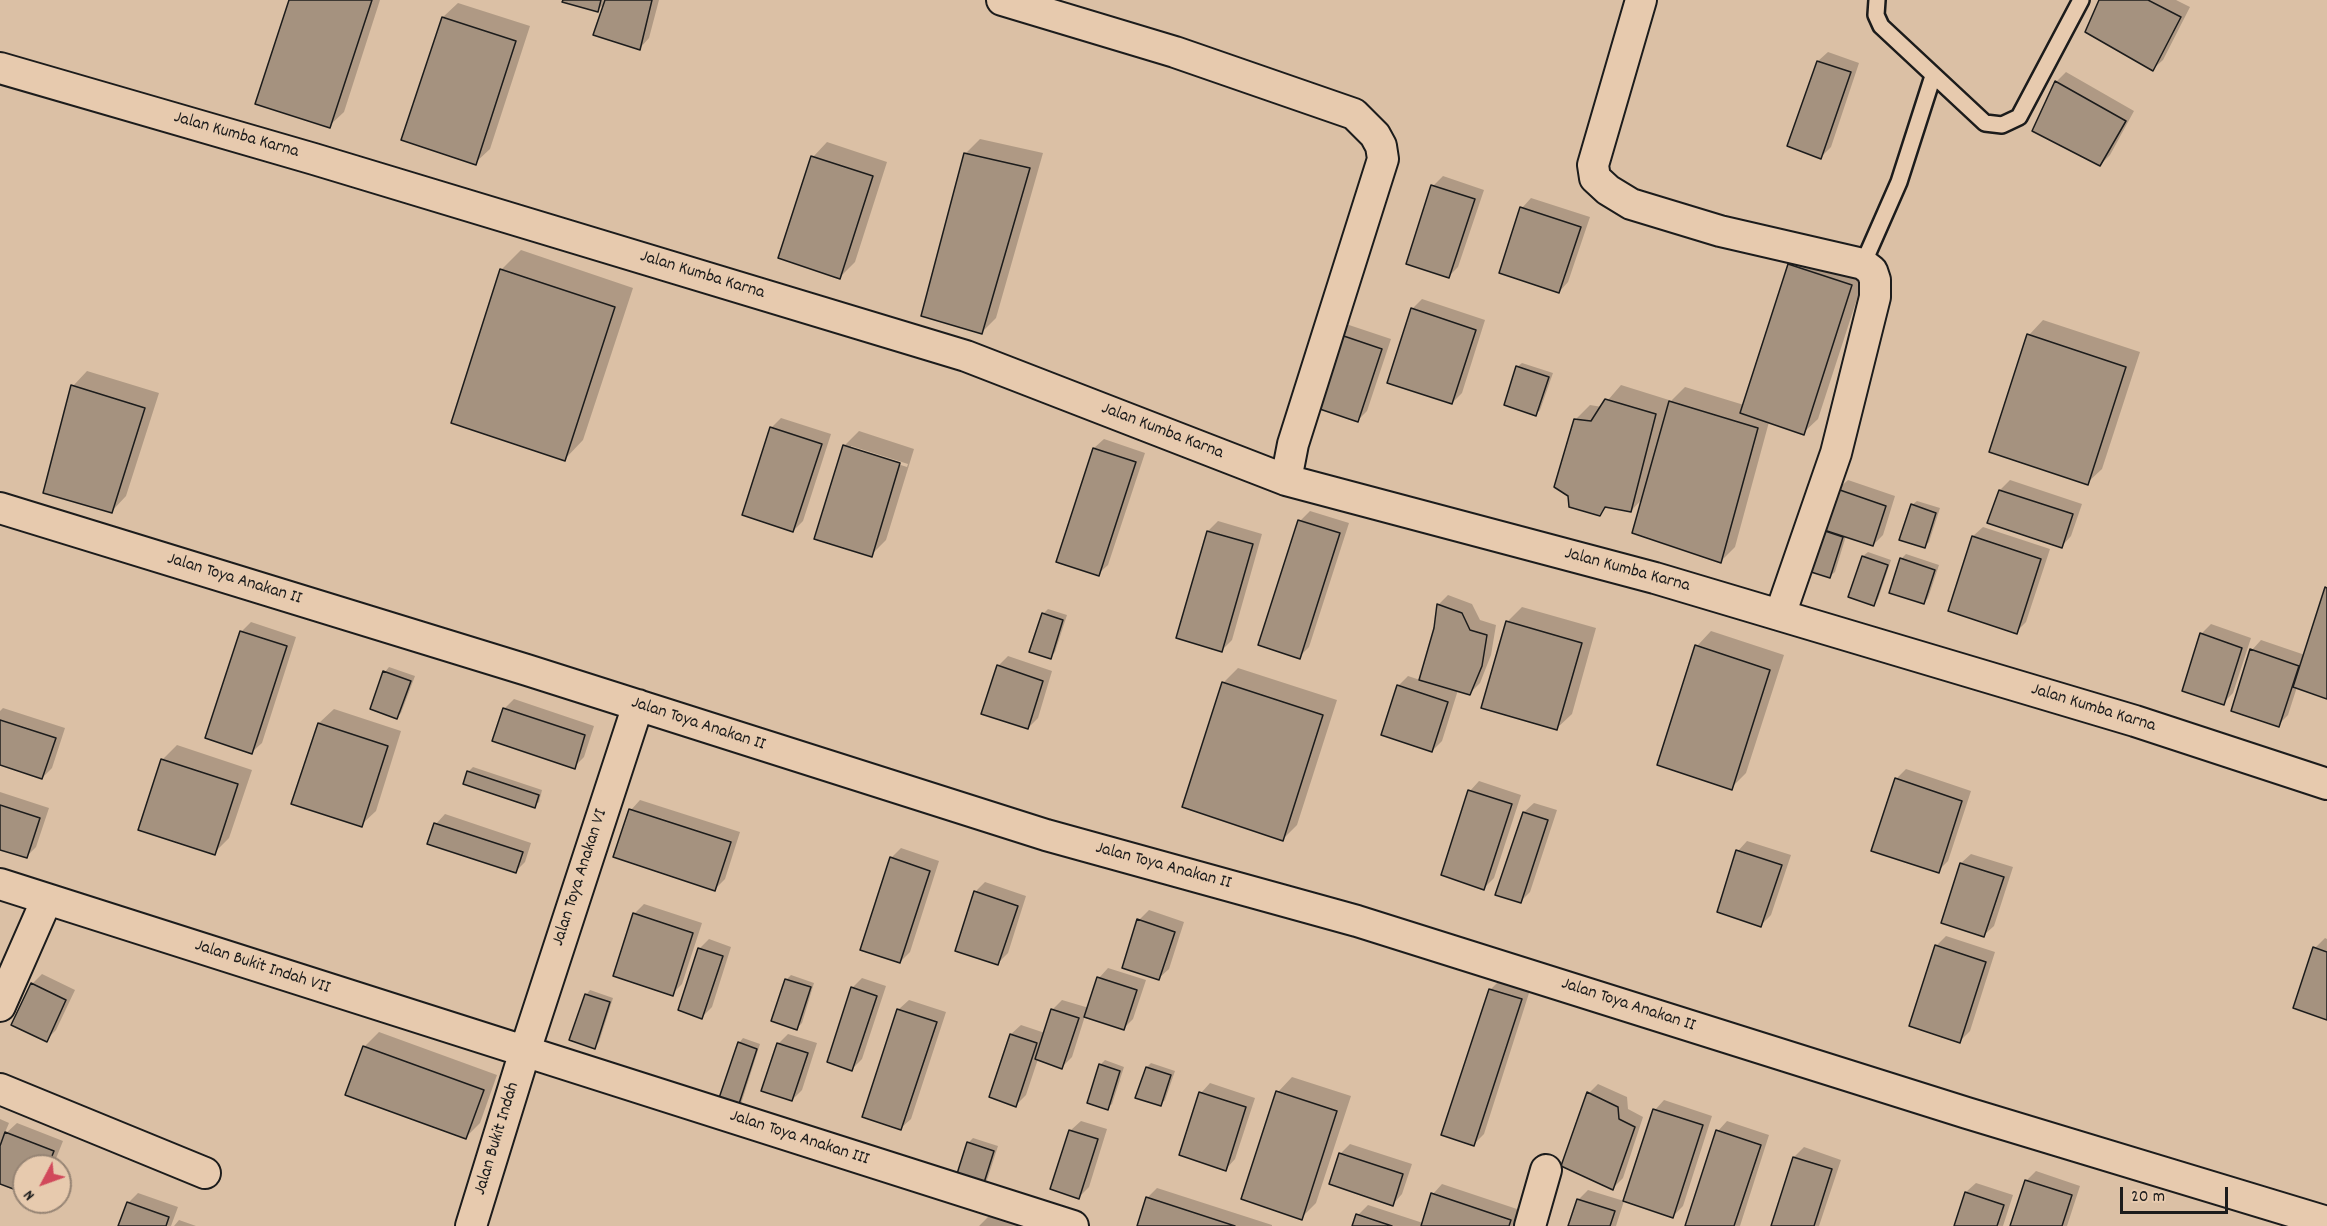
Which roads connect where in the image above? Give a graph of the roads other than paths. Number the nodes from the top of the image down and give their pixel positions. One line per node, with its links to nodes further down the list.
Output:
1 (1002, 0): 8 (street)
2 (1641, 0): 7 (street)
3 (1878, 0): 6 (lane)
4 (2081, 0): 6 (lane)
5 (0, 68): 8 (street, Jalan Kumba Karna)
6 (1933, 76): 7 (lane)
7 (1863, 264): 10 (street)
8 (1286, 480): 10 (street, Jalan Kumba Karna)
9 (0, 508): 11 (street, Jalan Toya Anakan II)
10 (1780, 615): 12 (street, Jalan Kumba Karna)
11 (638, 705): 16 (street, Jalan Toya Anakan VI); 20 (street, Jalan Toya Anakan II)
12 (2327, 784)
13 (0, 884): 14 (street, Jalan Bukit Indah VII)
14 (47, 899): 15 (street); 16 (street, Jalan Bukit Indah VII)
15 (0, 1006)
16 (525, 1051): 21 (street, Jalan Bukit Indah); 22 (street, Jalan Toya Anakan III)
17 (0, 1089): 19 (street)
18 (1546, 1170): 23 (street)
19 (205, 1173)
20 (2327, 1222)
21 (471, 1226)
22 (1072, 1226)
23 (1530, 1226)

